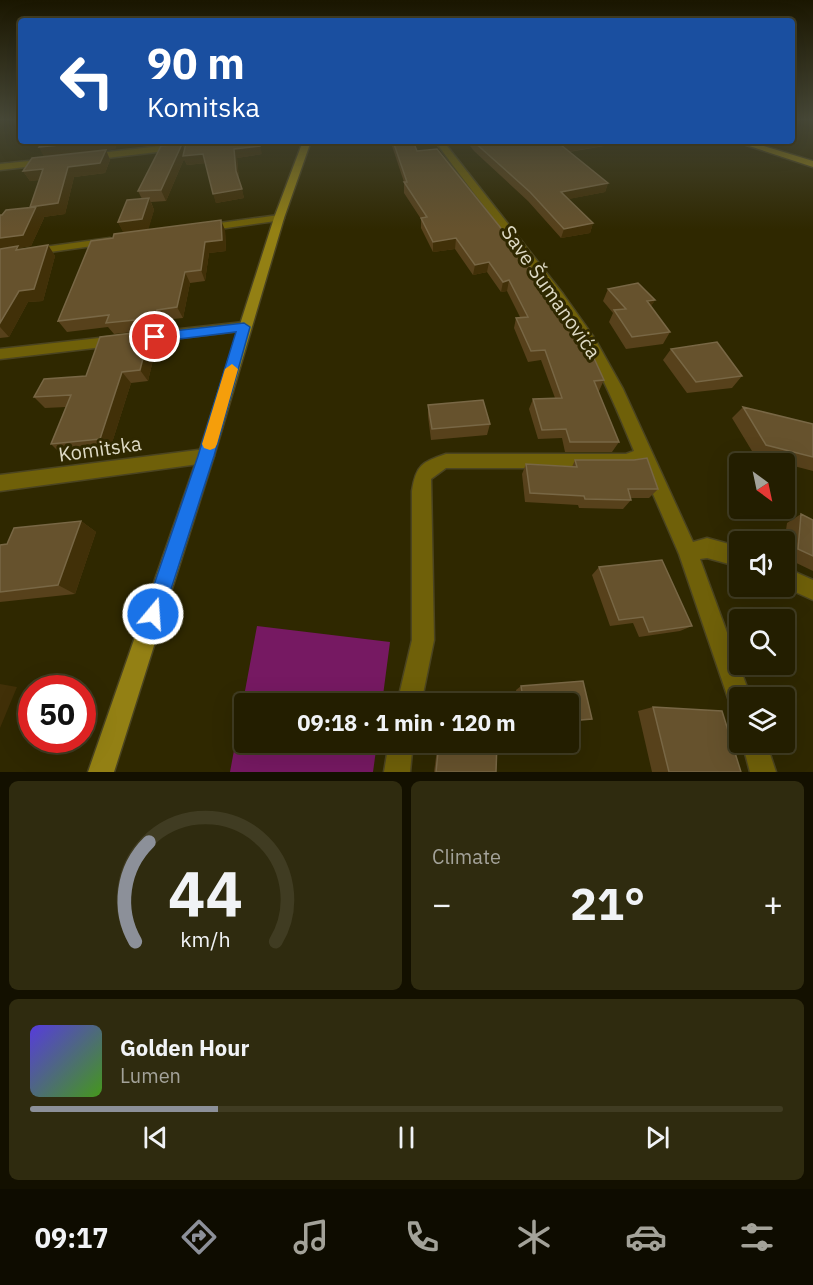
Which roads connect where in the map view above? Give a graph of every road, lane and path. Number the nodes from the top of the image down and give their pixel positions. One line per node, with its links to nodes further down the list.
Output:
1 (104, 156): 5 (street)
2 (302, 156): 9 (main road)
3 (451, 156): 15 (street, Save Šumanovića)
4 (787, 156): 7 (main road)
5 (78, 159)
6 (56, 161): 8 (street)
7 (813, 164)
8 (0, 167)
9 (279, 218): 10 (street); 13 (main road)
10 (198, 229)
11 (116, 240): 12 (street)
12 (0, 256)
13 (244, 327): 14 (street); 16 (main road)
14 (0, 354)
15 (644, 455): 18 (street, Save Šumanovića); 23 (street)
16 (206, 456): 17 (street, Komitska); 26 (main road)
17 (0, 483)
18 (688, 553): 19 (street); 22 (street, Save Šumanovića)
19 (729, 554)
20 (795, 582): 21 (street)
21 (813, 590)
22 (736, 687)
23 (411, 693)
24 (400, 753): 27 (street)
25 (757, 753): 28 (street)
26 (101, 772)
27 (397, 772)
28 (763, 772)

